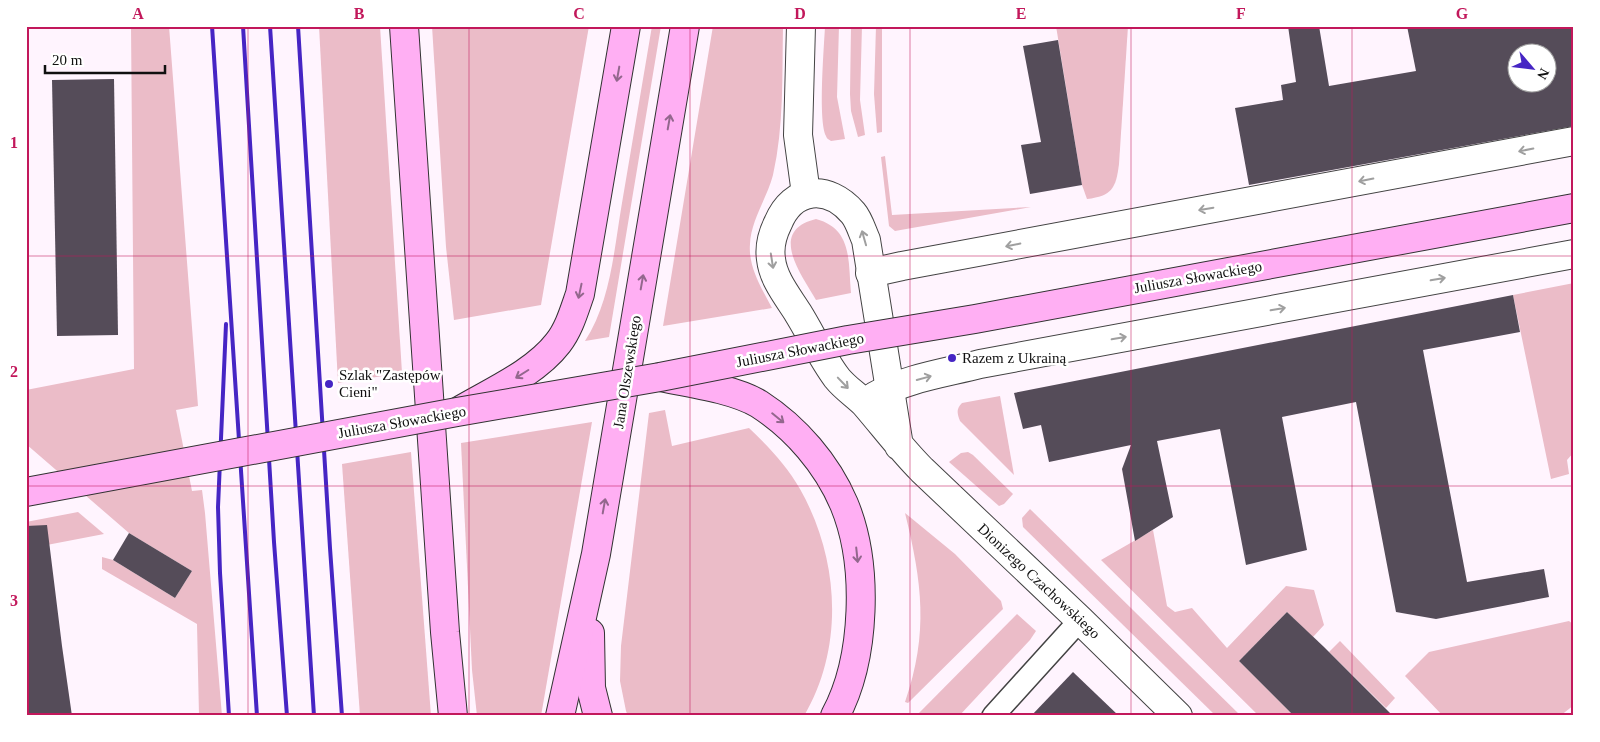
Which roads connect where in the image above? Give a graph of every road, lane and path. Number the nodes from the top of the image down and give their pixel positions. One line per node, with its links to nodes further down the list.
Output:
1 (404, 26): 18 (main road)
2 (626, 26): 13 (main road, one-way to 13)
3 (685, 26): 16 (main road, Jana Olszewskiego, one-way to 3)
4 (800, 26): 6 (street)
5 (1574, 141): 9 (street, one-way to 9)
6 (806, 194): 9 (street, one-way to 6); 12 (street, Dionizego Czachowskiego, one-way to 12)
7 (1574, 208): 10 (main road, Juliusza Słowackiego, bridge)
8 (1574, 254): 11 (street, one-way to 8)
9 (870, 273): 11 (street)
10 (660, 377): 13 (main road, Juliusza Słowackiego, bridge); 21 (main road, one-way to 21)
11 (890, 388): 12 (street); 14 (street)
12 (864, 403): 14 (street, Dionizego Czachowskiego)
13 (457, 412): 15 (main road, Juliusza Słowackiego, bridge)
14 (899, 446): 17 (street, Dionizego Czachowskiego)
15 (26, 492)
16 (596, 554): 19 (main road, Jana Olszewskiego); 20 (main road)
17 (1080, 620): 22 (lane); 23 (street, Dionizego Czachowskiego)
18 (453, 716)
19 (560, 716)
20 (598, 716)
21 (835, 716)
22 (993, 716)
23 (1178, 716)

